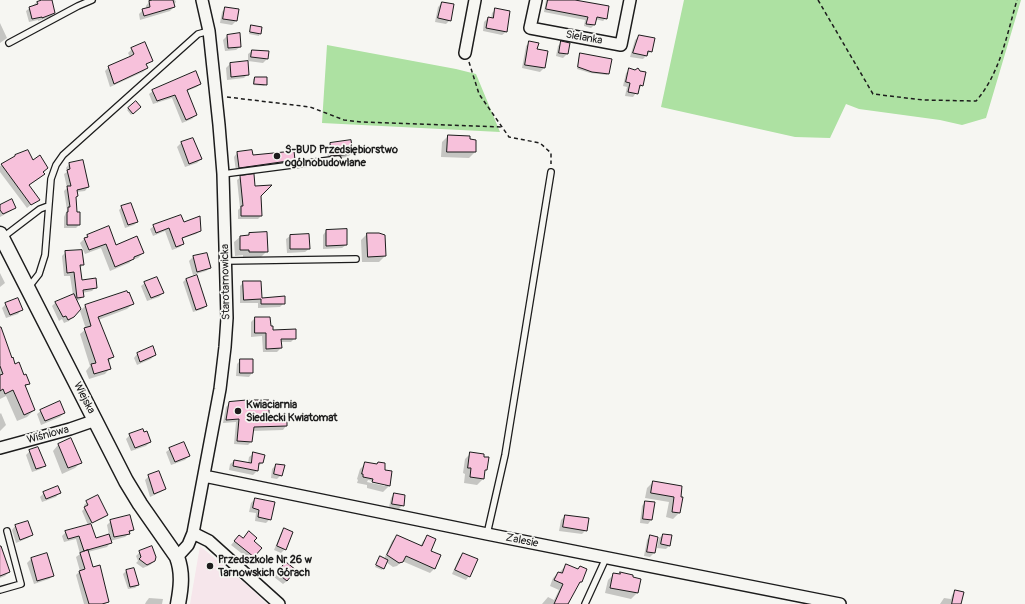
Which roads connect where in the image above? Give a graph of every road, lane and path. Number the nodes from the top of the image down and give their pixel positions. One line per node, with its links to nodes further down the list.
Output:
1 (92, 0): 9 (lane)
2 (202, 0): 8 (street, Starotarnowicka)
3 (476, 0): 10 (street)
4 (536, 0): 5 (street, Sielanka)
5 (630, 0)
6 (818, 0): 7 (path)
7 (1017, 0)
8 (209, 31): 11 (street, Starotarnowicka); 16 (lane)
9 (10, 44)
10 (466, 53): 12 (path)
11 (216, 95): 12 (path); 15 (street, Starotarnowicka)
12 (502, 127): 14 (path)
13 (338, 158): 15 (lane)
14 (550, 172): 26 (lane)
15 (223, 174): 19 (street, Starotarnowicka)
16 (48, 206): 17 (lane); 20 (lane)
17 (1, 236): 20 (street, Wiejska)
18 (356, 259): 19 (lane)
19 (226, 261): 23 (street, Starotarnowicka)
20 (28, 289): 21 (street, Wiejska)
21 (96, 420): 22 (street, Wiśniowa); 27 (street, Wiejska)
22 (0, 448)
23 (204, 476): 25 (street, Starotarnowicka); 26 (street, Zalesie)
24 (7, 531): 29 (lane)
25 (193, 533): 27 (street, Starotarnowicka); 31 (street)
26 (487, 534): 28 (street, Zalesie)
27 (177, 557): 30 (street)
28 (606, 558): 32 (lane); 33 (street, Zalesie)
29 (0, 590)
30 (178, 604)
31 (279, 604)
32 (586, 604)
33 (840, 604)

